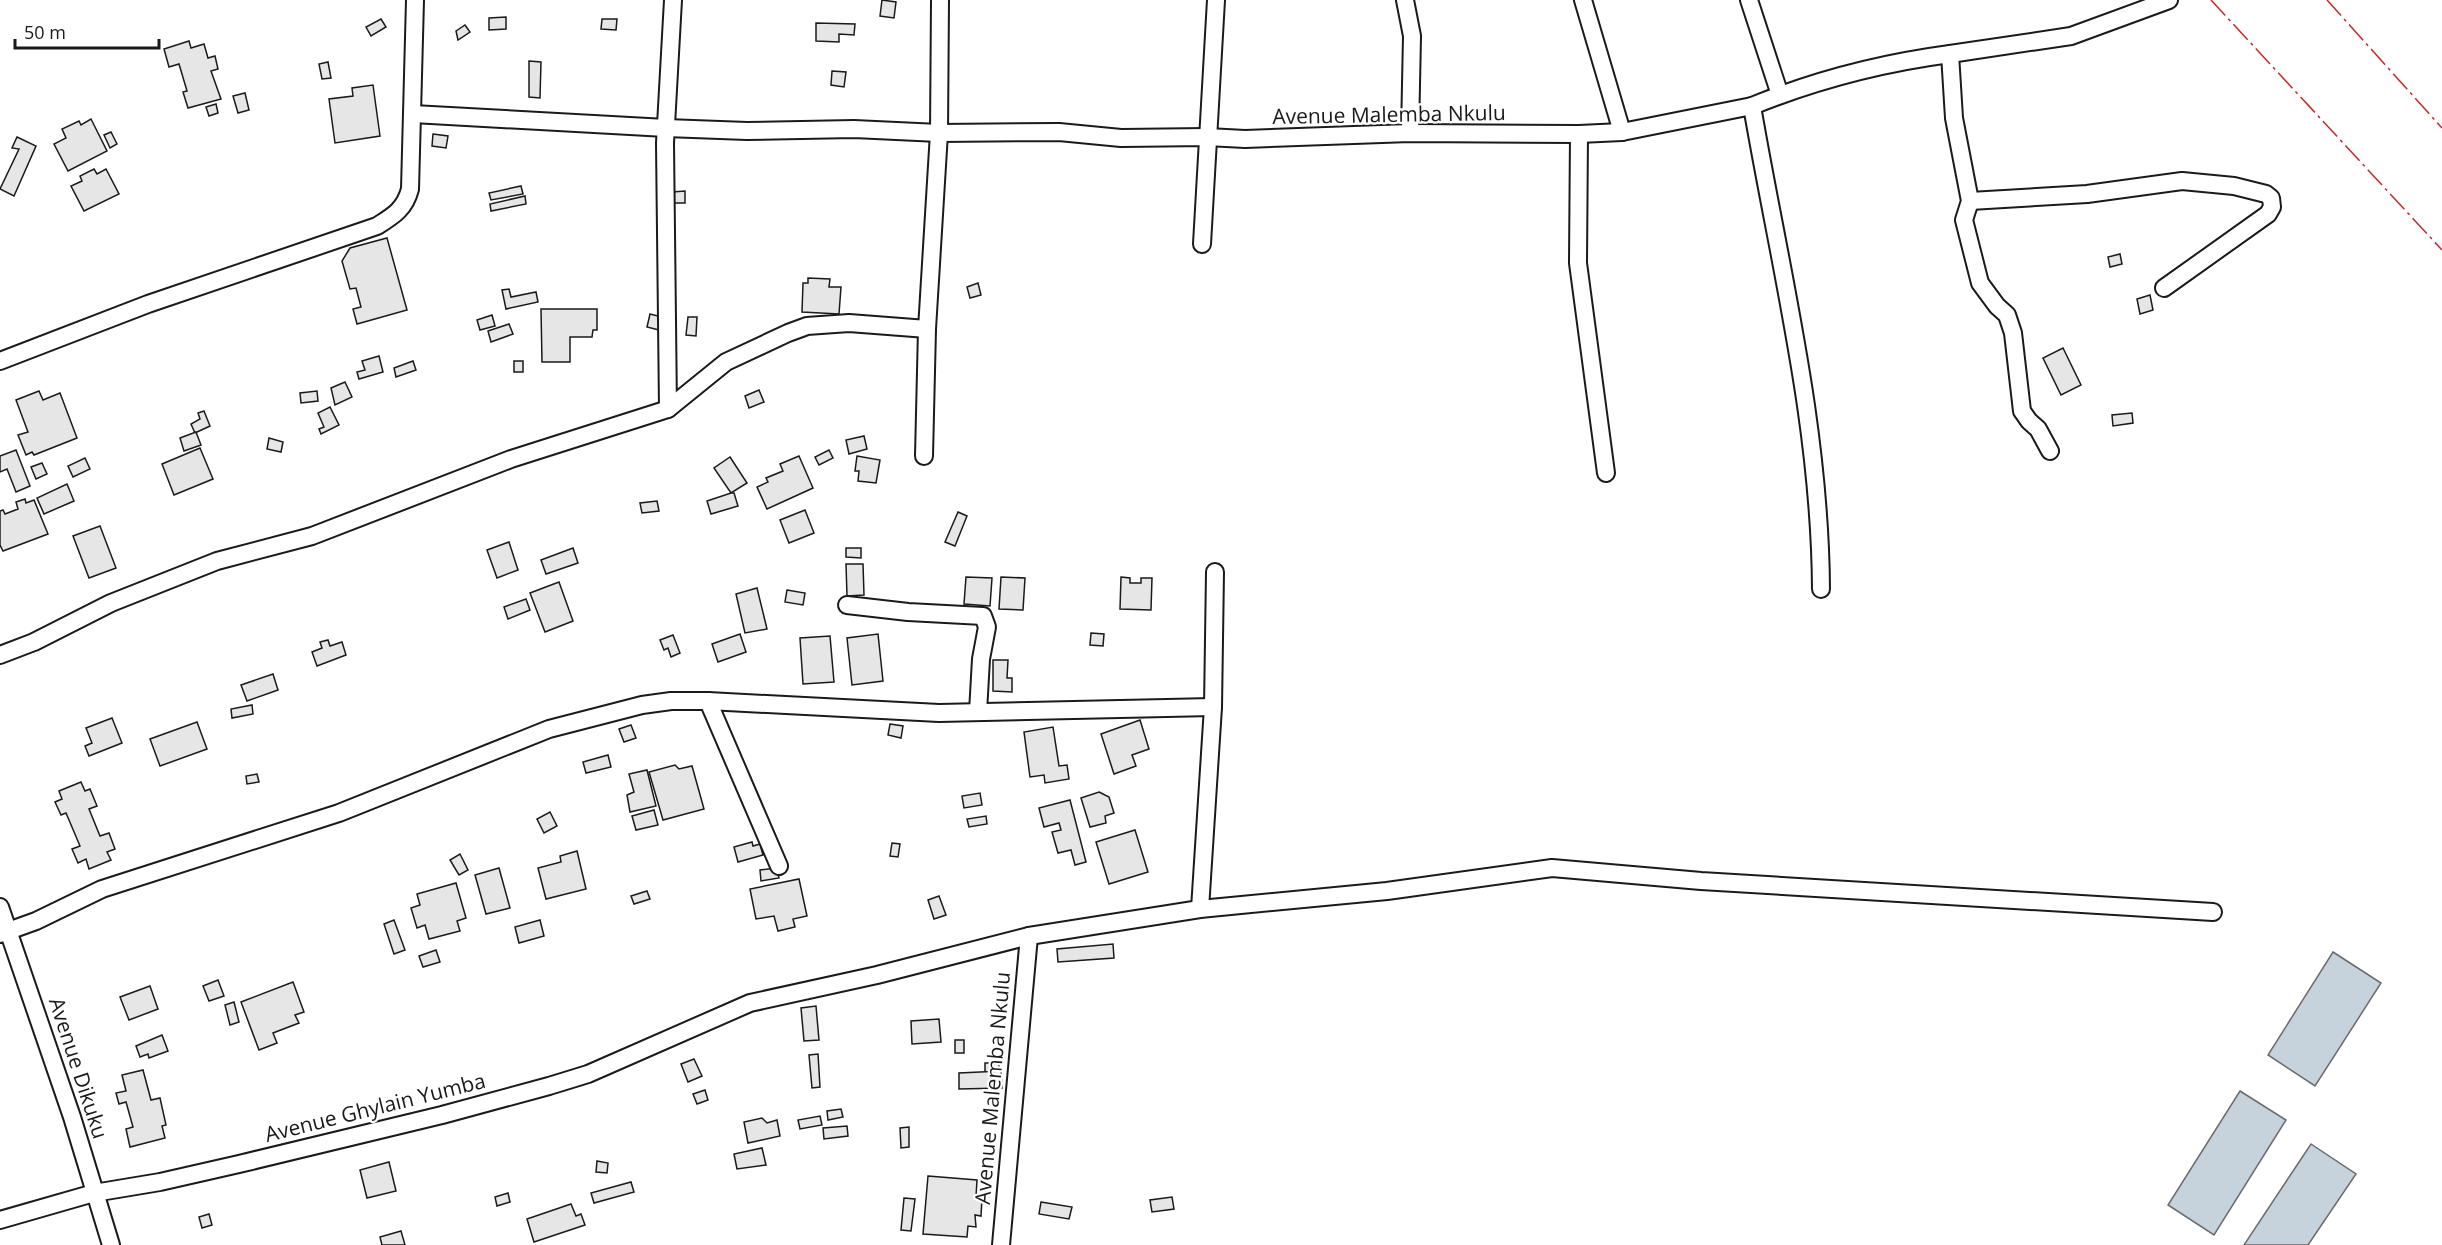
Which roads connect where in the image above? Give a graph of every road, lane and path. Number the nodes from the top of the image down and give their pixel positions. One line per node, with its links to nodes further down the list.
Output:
1 (415, 0): 12 (street)
2 (673, 0): 13 (street)
3 (940, 0): 15 (street)
4 (1216, 0): 18 (street)
5 (1405, 0): 16 (street)
6 (1583, 0): 14 (street)
7 (1749, 0): 10 (street)
8 (2169, 0): 9 (street, Avenue Malemba Nkulu)
9 (1950, 54): 10 (street, Avenue Malemba Nkulu); 19 (street)
10 (1780, 95): 11 (street, Avenue Malemba Nkulu)
11 (1752, 106): 14 (street, Avenue Malemba Nkulu); 29 (street)
12 (413, 114): 13 (street, Avenue Malemba Nkulu); 23 (street)
13 (666, 128): 15 (street, Avenue Malemba Nkulu); 24 (street)
14 (1622, 132): 17 (street, Avenue Malemba Nkulu)
15 (939, 133): 18 (street, Avenue Malemba Nkulu); 22 (street)
16 (1410, 134): 17 (street, Avenue Malemba Nkulu); 18 (street, Avenue Malemba Nkulu)
17 (1579, 134): 27 (street)
18 (1207, 136): 20 (street)
19 (1970, 201): 21 (street); 25 (street)
20 (1202, 244)
21 (2164, 288)
22 (927, 328): 24 (street); 26 (street)
23 (0, 361)
24 (668, 409): 31 (street)
25 (2050, 451)
26 (924, 456)
27 (1606, 473)
28 (1215, 572): 33 (street)
29 (1821, 590)
30 (848, 604): 34 (street)
31 (0, 655)
32 (708, 701): 34 (street); 35 (street); 39 (street)
33 (1213, 707): 34 (street); 37 (street)
34 (978, 712)
35 (779, 866)
36 (0, 907): 39 (street, Avenue Dikuku)
37 (1200, 909): 38 (street, Avenue Ghylain Yumba); 40 (street, Avenue Ghylain Yumba)
38 (2213, 912)
39 (4, 932): 41 (street, Avenue Dikuku)
40 (1029, 936): 41 (street, Avenue Ghylain Yumba); 44 (street, Avenue Malemba Nkulu)
41 (94, 1193): 42 (street, Avenue Ghylain Yumba); 43 (street, Avenue Dikuku)
42 (0, 1220)
43 (111, 1245)
44 (1001, 1245)

